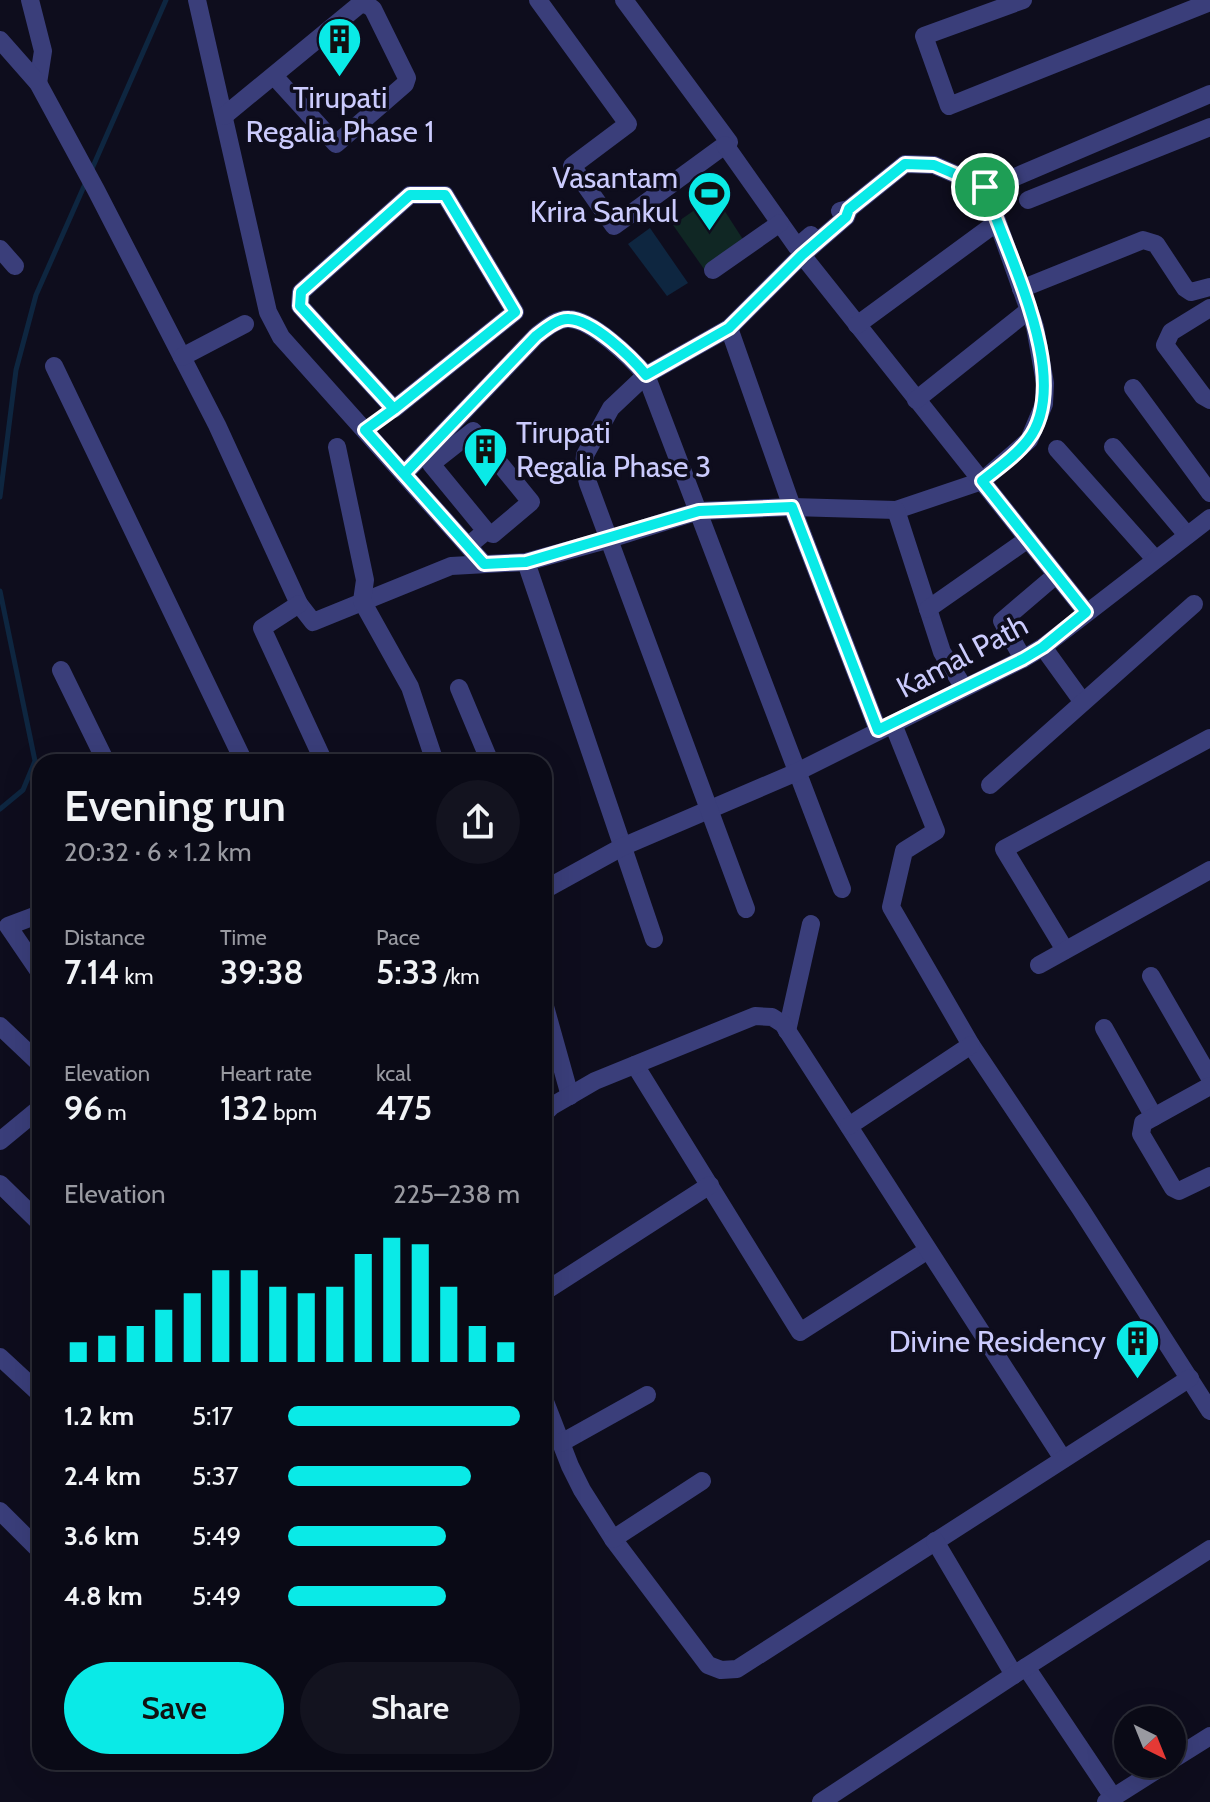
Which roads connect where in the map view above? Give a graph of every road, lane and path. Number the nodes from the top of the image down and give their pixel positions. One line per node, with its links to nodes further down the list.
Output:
1 (30, 0): 11 (street)
2 (197, 0): 13 (street)
3 (538, 0): 15 (street)
4 (624, 0): 15 (street)
5 (1023, 0): 6 (street)
6 (1210, 2)
7 (359, 5): 9 (street); 10 (street); 10 (street)
8 (0, 40): 11 (street)
9 (375, 40)
10 (274, 76): 13 (street)
11 (38, 83): 32 (street)
12 (1206, 95): 14 (street); 16 (street)
13 (224, 116): 39 (street)
14 (1210, 124): 17 (street)
15 (728, 151): 19 (street)
16 (985, 187): 18 (street); 20 (street)
17 (1028, 200)
18 (849, 209): 19 (street); 22 (street)
19 (780, 223): 24 (street)
20 (996, 223): 26 (street); 30 (street)
21 (0, 249): 23 (street)
22 (802, 255): 30 (street); 31 (street)
23 (15, 266)
24 (713, 270)
25 (1210, 287): 26 (street)
26 (1021, 289): 28 (street)
27 (1210, 308): 37 (street)
28 (1029, 310): 36 (street); 44 (street)
29 (245, 324): 32 (street)
30 (857, 325): 36 (street)
31 (729, 328): 34 (street); 46 (street)
32 (182, 357): 60 (street)
33 (54, 366): 73 (street)
34 (646, 375): 43 (street); 48 (street); 52 (street)
35 (1133, 388): 45 (street)
36 (916, 400): 44 (street)
37 (1210, 400)
38 (394, 409): 38 (street); 39 (street)
39 (365, 430): 43 (street)
40 (337, 447): 59 (street)
41 (1113, 447): 51 (street)
42 (1057, 449): 55 (street)
43 (404, 474): 54 (street)
44 (982, 481): 47 (street); 53 (street)
45 (1210, 493)
46 (792, 507): 47 (street); 48 (street); 70 (street)
47 (896, 510): 62 (street)
48 (699, 511): 52 (street); 77 (street)
49 (1210, 518): 51 (street, Kamal Path)
50 (486, 531): 50 (street); 54 (street)
51 (1187, 535): 55 (street, Kamal Path)
52 (610, 539): 56 (street); 79 (street)
53 (1028, 539): 58 (street); 62 (street)
54 (468, 546): 57 (street)
55 (1155, 559): 63 (street, Kamal Path)
56 (526, 562): 57 (street); 80 (street)
57 (484, 564): 59 (street)
58 (1056, 575): 63 (street); 65 (street)
59 (362, 601): 60 (street); 75 (street)
60 (299, 604): 74 (street)
61 (1194, 604): 69 (street)
62 (928, 609): 68 (street)
63 (1086, 612): 64 (street, Kamal Path)
64 (1043, 647): 65 (street, Kamal Path); 69 (street)
65 (1023, 659): 68 (street, Kamal Path)
66 (61, 670): 72 (street)
67 (459, 688): 76 (street)
68 (964, 688): 70 (street, Kamal Path)
69 (1082, 701): 78 (street)
70 (885, 727): 77 (street, Kamal Path); 97 (street)
71 (1210, 738): 89 (street)
72 (102, 754)
73 (240, 754)
74 (320, 754)
75 (432, 754)
76 (487, 754)
77 (797, 772): 79 (street, Kamal Path); 83 (street)
78 (990, 785)
79 (709, 809): 80 (street, Kamal Path); 84 (street)
80 (622, 847): 82 (street, Kamal Path); 88 (street)
81 (1210, 870): 89 (street)
82 (552, 886)
83 (842, 889)
84 (746, 909)
85 (32, 915): 86 (street)
86 (4, 920): 90 (street)
87 (811, 924): 94 (street)
88 (654, 939)
89 (1065, 950): 91 (street)
90 (32, 961)
91 (1039, 965)
92 (1151, 976): 100 (street)
93 (1104, 1028): 105 (street)
94 (787, 1031): 99 (street); 106 (street)
95 (552, 1032): 102 (street)
96 (4, 1038): 98 (street)
97 (971, 1045): 106 (street); 115 (street)
98 (32, 1058)
99 (635, 1065): 102 (street); 110 (street)
100 (1210, 1078)
101 (1210, 1086): 105 (street)
102 (570, 1096): 103 (street)
103 (552, 1108)
104 (32, 1115): 107 (street)
105 (1154, 1117): 108 (street)
106 (849, 1126): 112 (street)
107 (0, 1141)
108 (1210, 1176)
109 (0, 1184): 111 (street)
110 (710, 1185): 112 (street); 113 (street)
111 (32, 1215)
112 (928, 1250): 121 (street)
113 (552, 1287)
114 (0, 1357): 116 (street)
115 (1190, 1378): 118 (street); 121 (street)
116 (32, 1387)
117 (647, 1395): 120 (street)
118 (1210, 1411)
119 (552, 1420): 120 (street)
120 (561, 1443): 124 (street)
121 (1063, 1459): 125 (street)
122 (702, 1481): 124 (street)
123 (0, 1511): 126 (street)
124 (613, 1539): 125 (street)
125 (935, 1541): 128 (street)
126 (32, 1543)
127 (1210, 1549): 128 (street)
128 (1020, 1671): 132 (street); 133 (street)
129 (1210, 1736): 130 (street)
130 (1186, 1751)
131 (1144, 1778): 132 (street)
132 (1110, 1800)
133 (823, 1801)

